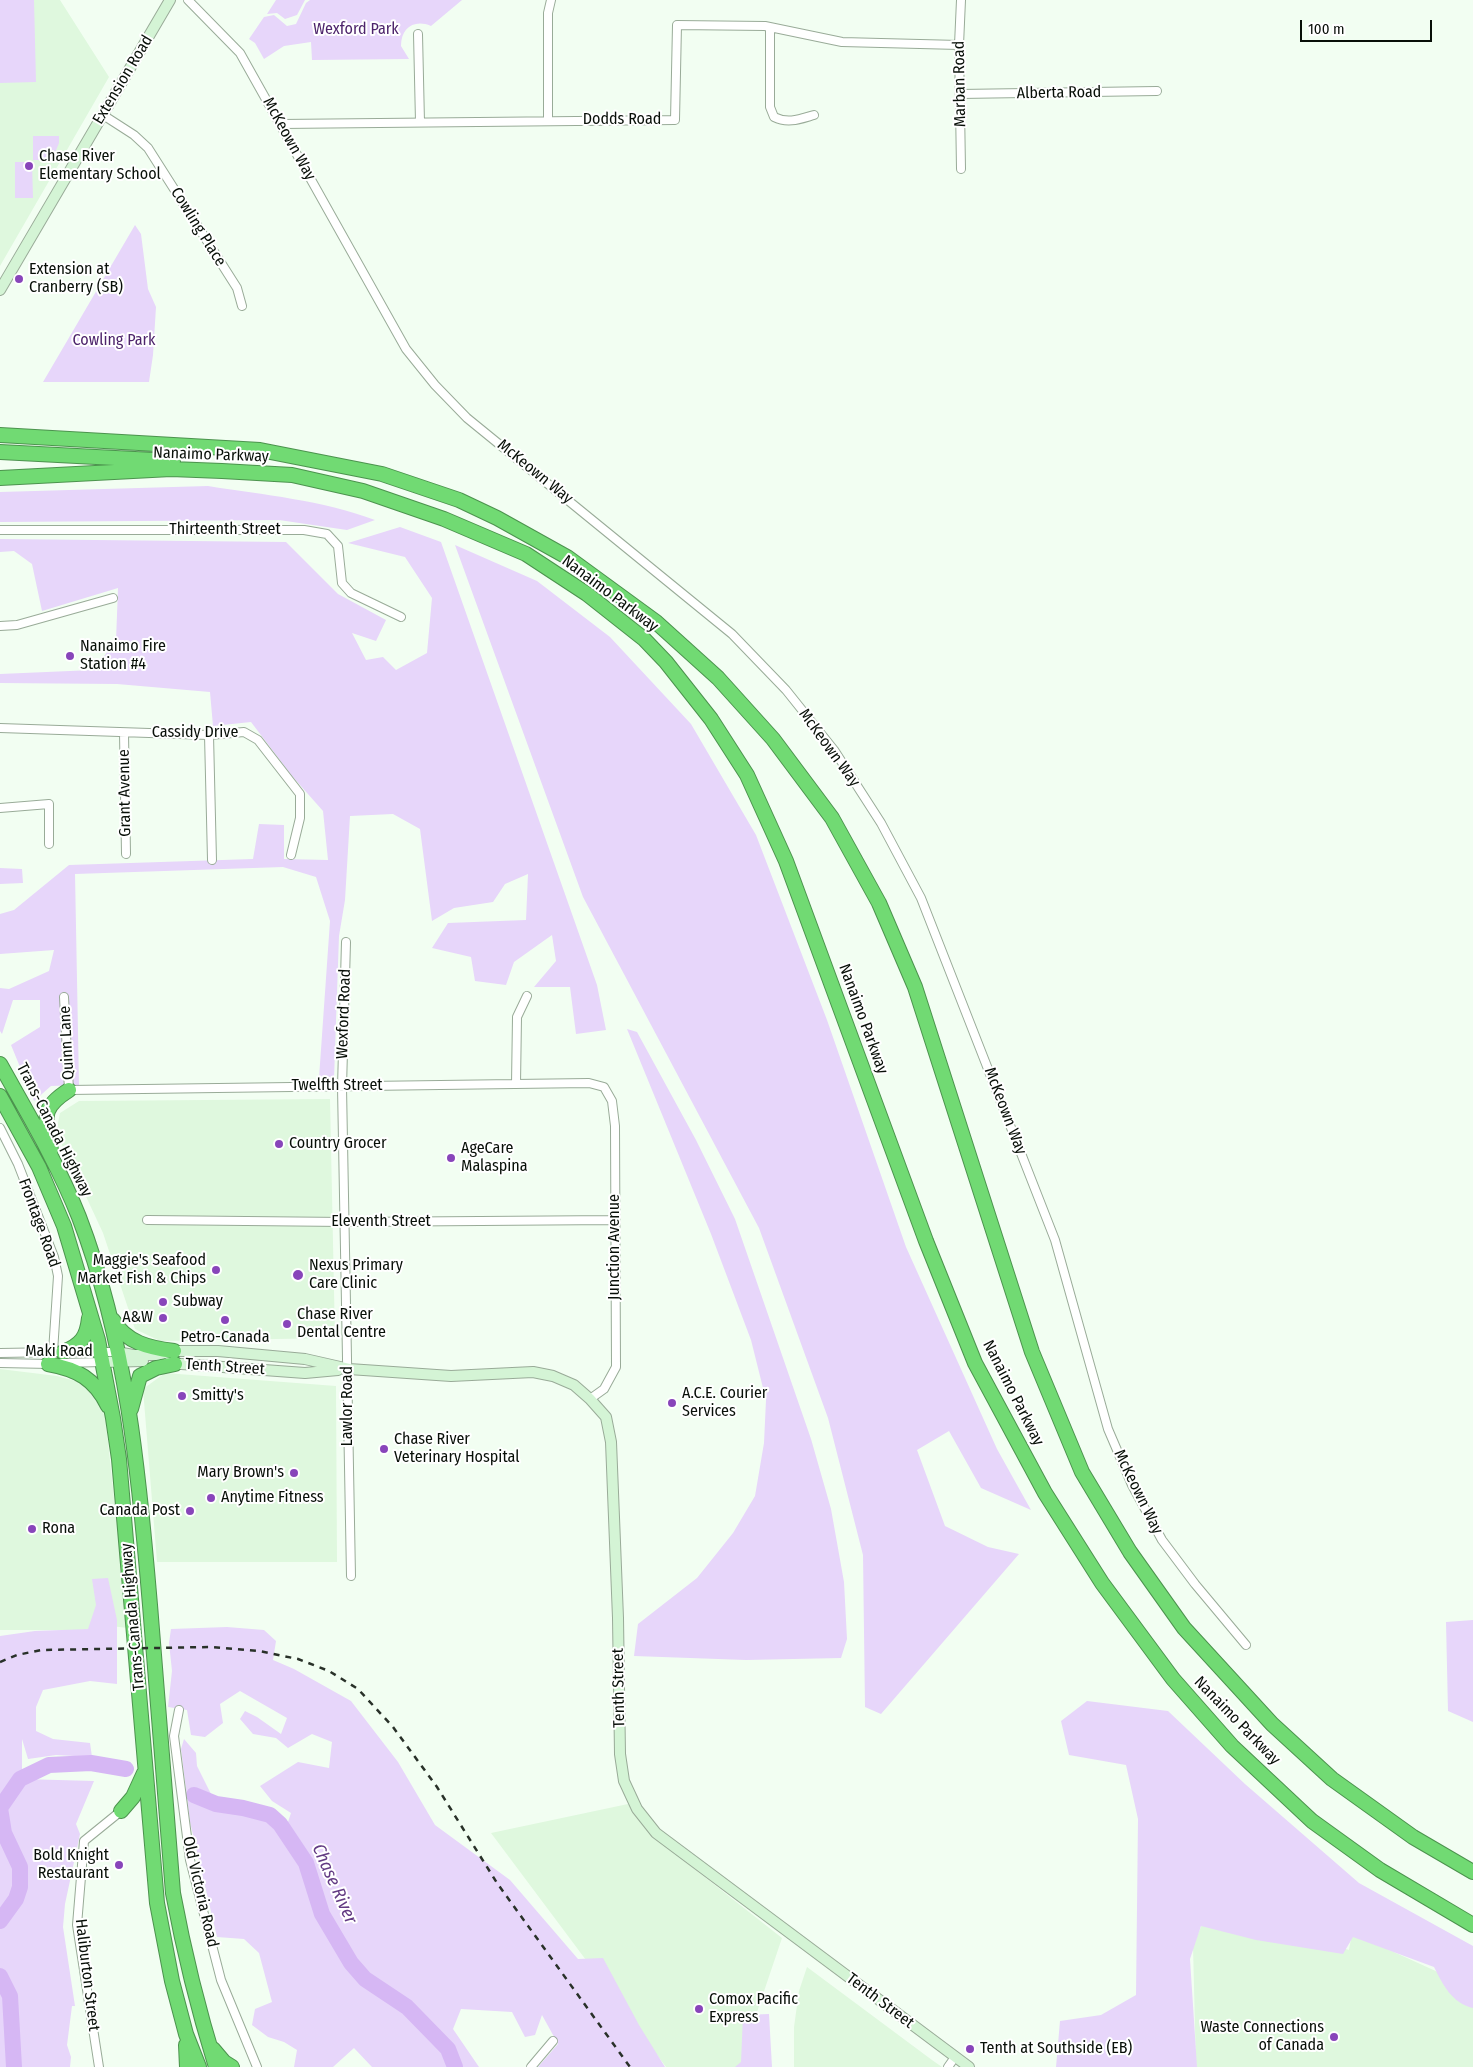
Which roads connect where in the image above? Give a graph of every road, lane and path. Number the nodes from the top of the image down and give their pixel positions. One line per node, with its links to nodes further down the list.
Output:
1 (170, 0): 10 (street, Extension Road)
2 (188, 0): 14 (street, McKeown Way)
3 (550, 0): 12 (street)
4 (961, 0): 7 (street, Marban Road)
5 (770, 27): 7 (street, Dodds Road); 11 (street); 12 (street, Dodds Road)
6 (418, 34): 13 (street)
7 (959, 45): 9 (street, Marban Road)
8 (1157, 91): 9 (street, Alberta Road)
9 (960, 94): 15 (street, Marban Road)
10 (103, 115): 16 (street, Extension Road); 17 (street, Cowling Place)
11 (814, 115)
12 (548, 121): 13 (street, Dodds Road)
13 (420, 122): 14 (street, Dodds Road)
14 (282, 124): 61 (street, McKeown Way)
15 (961, 169)
16 (0, 290)
17 (242, 306)
18 (0, 435): 65 (highway, Nanaimo Parkway)
19 (0, 452): 20 (highway)
20 (292, 475): 21 (highway, Nanaimo Parkway); 66 (highway, Nanaimo Parkway)
21 (0, 478)
22 (0, 530): 24 (street, Thirteenth Street)
23 (113, 598): 25 (street)
24 (401, 617)
25 (0, 626)
26 (0, 728): 27 (street, Cassidy Drive)
27 (124, 733): 28 (street, Cassidy Drive); 31 (street, Grant Avenue)
28 (209, 735): 32 (street, Cassidy Drive); 33 (street)
29 (0, 808): 30 (street)
30 (49, 844)
31 (126, 854)
32 (291, 855)
33 (212, 860)
34 (346, 942): 39 (street, Wexford Road)
35 (527, 996): 38 (street)
36 (64, 997): 41 (street, Quinn Lane)
37 (0, 1064): 44 (highway, Trans-Canada Highway)
38 (516, 1084): 39 (street, Twelfth Street); 40 (street, Twelfth Street)
39 (342, 1087): 41 (street, Twelfth Street); 47 (street, Lawlor Road)
40 (604, 1087): 46 (street, Junction Avenue)
41 (69, 1090): 44 (highway)
42 (0, 1096): 49 (highway, Trans-Canada Highway)
43 (0, 1128): 51 (street, Frontage Road)
44 (52, 1158): 48 (highway, Trans-Canada Highway)
45 (147, 1220): 47 (street, Eleventh Street)
46 (615, 1220): 47 (street, Eleventh Street); 57 (street, Junction Avenue)
47 (345, 1222): 56 (street, Lawlor Road)
48 (108, 1310): 53 (highway, Trans-Canada Highway); 54 (highway)
49 (90, 1312): 51 (highway); 52 (highway, Trans-Canada Highway)
50 (0, 1353): 51 (street, Maki Road)
51 (55, 1356): 52 (street, Maki Road); 52 (street, Maki Road); 55 (street, Maki Road); 59 (highway)
52 (101, 1357): 53 (street, Tenth Street); 59 (highway, Trans-Canada Highway)
53 (119, 1357): 54 (street, Tenth Street); 58 (highway, Trans-Canada Highway)
54 (174, 1358): 56 (street, Tenth Street); 58 (highway)
55 (0, 1363)
56 (349, 1369): 57 (street, Tenth Street); 60 (street, Lawlor Road)
57 (590, 1398): 70 (street, Tenth Street)
58 (130, 1415): 69 (highway, Trans-Canada Highway)
59 (113, 1418): 63 (highway, Trans-Canada Highway)
60 (351, 1576)
61 (1246, 1645)
62 (179, 1710): 76 (street, Old Victoria Road)
63 (145, 1770): 64 (highway); 67 (highway, Trans-Canada Highway)
64 (121, 1811): 71 (street, Haliburton Street)
65 (1473, 1872)
66 (1473, 1925)
67 (186, 2034): 72 (highway); 73 (highway, Trans-Canada Highway)
68 (553, 2041): 77 (street)
69 (209, 2045): 74 (highway, Trans-Canada Highway); 75 (highway)
70 (955, 2057): 78 (street); 79 (street, Tenth Street)
71 (99, 2067)
72 (186, 2067)
73 (199, 2067)
74 (216, 2067)
75 (232, 2067)
76 (257, 2067)
77 (531, 2067)
78 (948, 2067)
79 (969, 2067)

